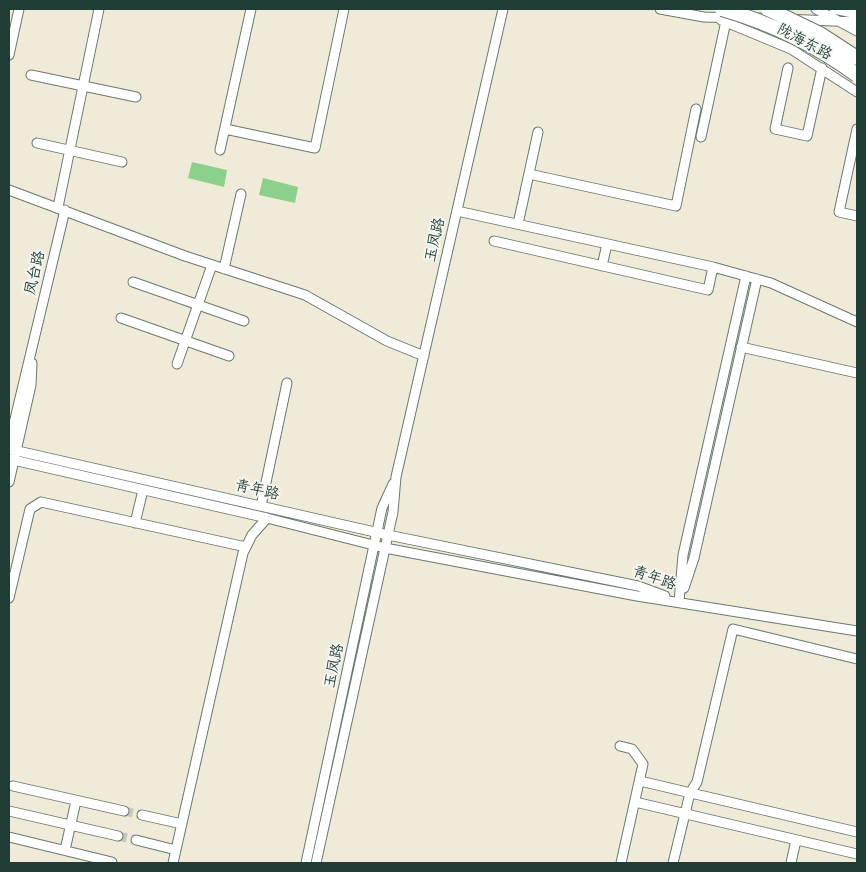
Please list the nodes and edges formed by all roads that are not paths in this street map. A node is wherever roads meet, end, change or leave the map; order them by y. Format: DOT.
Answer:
graph roads {
  1 [pos="19,9"];
  2 [pos="99,9"];
  3 [pos="251,9"];
  4 [pos="344,9"];
  5 [pos="504,9"];
  6 [pos="660,9"];
  7 [pos="768,9"];
  8 [pos="816,9"];
  9 [pos="834,9"];
  10 [pos="857,14"];
  11 [pos="724,15"];
  12 [pos="704,17"];
  13 [pos="838,20"];
  14 [pos="857,22"];
  15 [pos="857,31"];
  16 [pos="9,55"];
  17 [pos="857,58"];
  18 [pos="788,68"];
  19 [pos="822,68"];
  20 [pos="31,74"];
  21 [pos="857,75"];
  22 [pos="83,86"];
  23 [pos="857,92"];
  24 [pos="136,97"];
  25 [pos="696,109"];
  26 [pos="225,129"];
  27 [pos="857,129"];
  28 [pos="538,132"];
  29 [pos="701,137"];
  30 [pos="37,143"];
  31 [pos="69,150"];
  32 [pos="220,150"];
  33 [pos="122,162"];
  34 [pos="529,174"];
  35 [pos="9,190"];
  36 [pos="241,194"];
  37 [pos="61,208"];
  38 [pos="457,211"];
  39 [pos="857,216"];
  40 [pos="518,224"];
  41 [pos="494,241"];
  42 [pos="607,244"];
  43 [pos="212,265"];
  44 [pos="602,266"];
  45 [pos="713,267"];
  46 [pos="224,269"];
  47 [pos="746,276"];
  48 [pos="757,279"];
  49 [pos="133,282"];
  50 [pos="198,304"];
  51 [pos="121,318"];
  52 [pos="244,321"];
  53 [pos="857,322"];
  54 [pos="185,340"];
  55 [pos="742,347"];
  56 [pos="229,356"];
  57 [pos="424,356"];
  58 [pos="177,364"];
  59 [pos="857,373"];
  60 [pos="288,383"];
  61 [pos="11,448"];
  62 [pos="11,460"];
  63 [pos="396,477"];
  64 [pos="9,482"];
  65 [pos="143,490"];
  66 [pos="260,506"];
  67 [pos="267,518"];
  68 [pos="135,522"];
  69 [pos="377,533"];
  70 [pos="388,535"];
  71 [pos="375,544"];
  72 [pos="246,547"];
  73 [pos="385,548"];
  74 [pos="9,598"];
  75 [pos="679,602"];
  76 [pos="857,631"];
  77 [pos="857,659"];
  78 [pos="620,746"];
  79 [pos="640,781"];
  80 [pos="13,786"];
  81 [pos="690,793"];
  82 [pos="76,801"];
  83 [pos="635,802"];
  84 [pos="9,811"];
  85 [pos="124,811"];
  86 [pos="685,814"];
  87 [pos="142,815"];
  88 [pos="182,824"];
  89 [pos="71,825"];
  90 [pos="857,832"];
  91 [pos="118,836"];
  92 [pos="9,837"];
  93 [pos="136,840"];
  94 [pos="796,840"];
  95 [pos="65,850"];
  96 [pos="176,850"];
  97 [pos="857,854"];
  98 [pos="112,862"];
  99 [pos="173,863"];
  100 [pos="306,863"];
  101 [pos="316,863"];
  102 [pos="620,863"];
  103 [pos="673,863"];
  104 [pos="790,863"];
  1 -- 16 [label="street"];
  2 -- 22 [label="street, 凤台路"];
  3 -- 26 [label="street"];
  4 -- 26 [label="street"];
  5 -- 38 [label="street, 玉凤路"];
  6 -- 12 [label="street"];
  7 -- 17 [label="highway, bridge"];
  8 -- 13 [label="street"];
  9 -- 10 [label="street"];
  11 -- 12 [label="street, 陇海东路"];
  11 -- 19 [label="street, 陇海东路"];
  11 -- 21 [label="highway, bridge"];
  11 -- 29 [label="street"];
  12 -- 13 [label="street"];
  13 -- 14 [label="street"];
  13 -- 15 [label="street"];
  18 -- 19 [label="street"];
  19 -- 23 [label="street, 陇海东路"];
  20 -- 22 [label="street"];
  22 -- 24 [label="street"];
  22 -- 31 [label="street, 凤台路"];
  25 -- 34 [label="street"];
  26 -- 32 [label="street"];
  27 -- 39 [label="street"];
  28 -- 34 [label="street"];
  30 -- 31 [label="street"];
  31 -- 33 [label="street"];
  31 -- 37 [label="street, 凤台路"];
  34 -- 40 [label="street"];
  35 -- 37 [label="street"];
  36 -- 46 [label="street"];
  37 -- 43 [label="street"];
  37 -- 61 [label="street, 凤台路"];
  38 -- 40 [label="street"];
  38 -- 57 [label="street, 玉凤路"];
  40 -- 42 [label="street"];
  41 -- 44 [label="street"];
  42 -- 44 [label="street"];
  42 -- 45 [label="street"];
  43 -- 46 [label="street"];
  43 -- 50 [label="street"];
  44 -- 45 [label="street"];
  45 -- 47 [label="street"];
  46 -- 57 [label="street"];
  47 -- 48 [label="street"];
  47 -- 75 [label="street"];
  48 -- 53 [label="street"];
  48 -- 55 [label="street"];
  49 -- 50 [label="street"];
  50 -- 52 [label="street"];
  50 -- 54 [label="street"];
  51 -- 54 [label="street"];
  54 -- 56 [label="street"];
  54 -- 58 [label="street"];
  55 -- 59 [label="street"];
  55 -- 75 [label="street"];
  57 -- 63 [label="street, 玉凤路"];
  60 -- 66 [label="street"];
  61 -- 62 [label="street, 凤台路"];
  61 -- 66 [label="street, 青年路"];
  62 -- 64 [label="street, 凤台路"];
  62 -- 65 [label="street, 青年路"];
  63 -- 69 [label="street, 玉凤路"];
  63 -- 70 [label="street, 玉凤路"];
  65 -- 67 [label="street, 青年路"];
  65 -- 68 [label="street"];
  66 -- 69 [label="street, 青年路"];
  67 -- 71 [label="street, 青年路"];
  67 -- 72 [label="street"];
  68 -- 72 [label="street"];
  68 -- 74 [label="street"];
  69 -- 70 [label="street, 青年路"];
  69 -- 71 [label="street, 玉凤路"];
  70 -- 73 [label="street, 玉凤路"];
  70 -- 75 [label="street, 青年路"];
  71 -- 73 [label="street, 青年路"];
  71 -- 100 [label="street, 玉凤路"];
  72 -- 88 [label="street"];
  73 -- 75 [label="street, 青年路"];
  73 -- 101 [label="street, 玉凤路"];
  75 -- 76 [label="street"];
  77 -- 81 [label="street"];
  78 -- 79 [label="street"];
  79 -- 81 [label="street"];
  79 -- 83 [label="street"];
  80 -- 82 [label="street"];
  81 -- 86 [label="street"];
  81 -- 90 [label="street"];
  82 -- 85 [label="street"];
  82 -- 89 [label="street"];
  83 -- 86 [label="street"];
  83 -- 102 [label="street"];
  84 -- 89 [label="street"];
  86 -- 94 [label="street"];
  86 -- 103 [label="street"];
  87 -- 88 [label="street"];
  88 -- 96 [label="street"];
  89 -- 91 [label="street"];
  89 -- 95 [label="street"];
  92 -- 95 [label="street"];
  93 -- 96 [label="street"];
  94 -- 97 [label="street"];
  94 -- 104 [label="street"];
  95 -- 98 [label="street"];
  96 -- 99 [label="street"];
}
